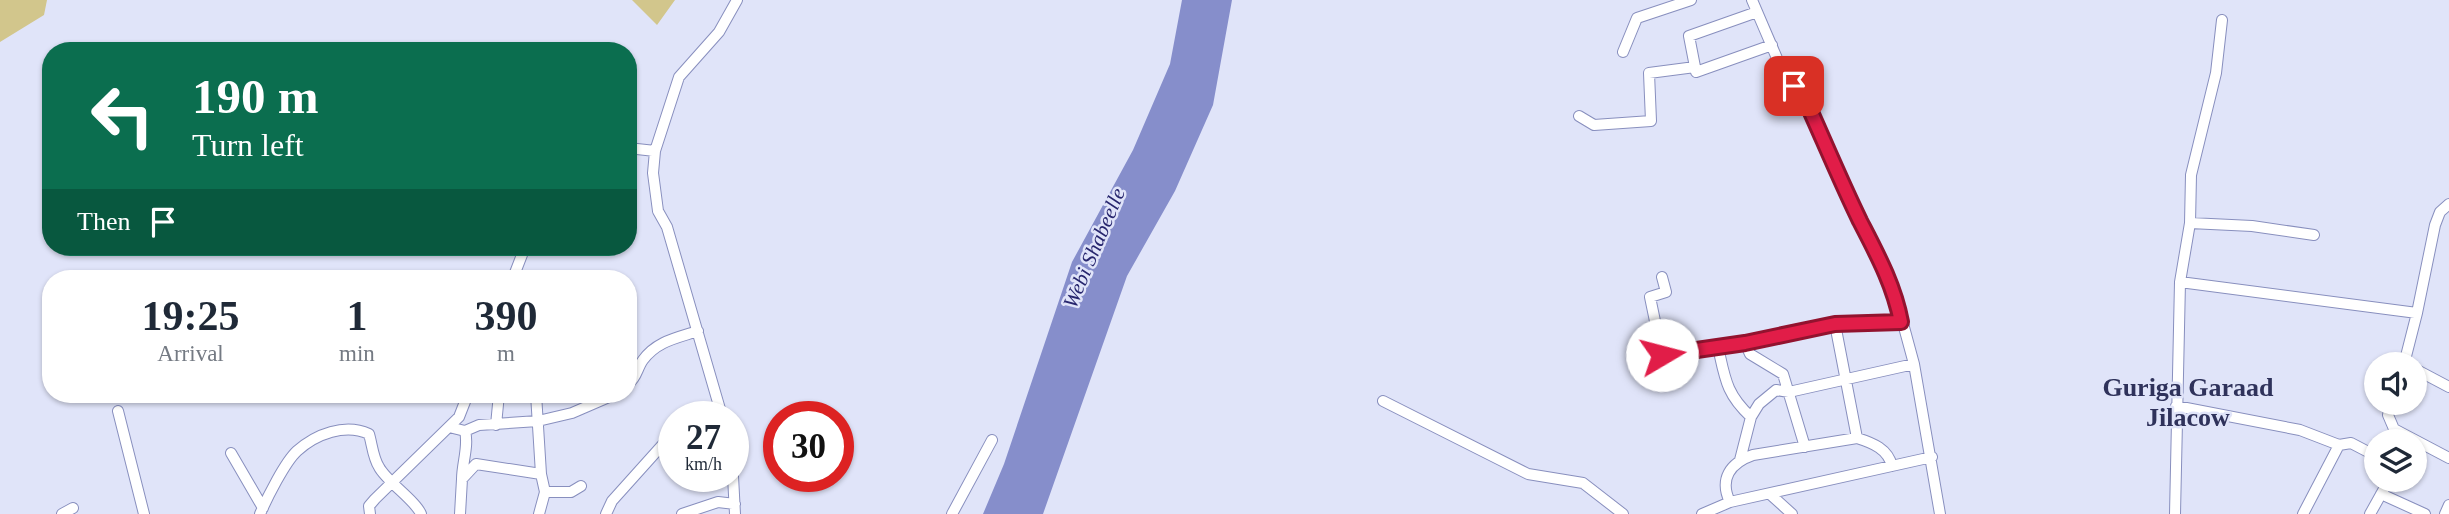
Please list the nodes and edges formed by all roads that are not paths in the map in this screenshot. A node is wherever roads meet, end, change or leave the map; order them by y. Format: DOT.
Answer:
graph roads {
  1 [pos="737,0"];
  2 [pos="1691,0"];
  3 [pos="1752,0"];
  4 [pos="1757,12"];
  5 [pos="2222,20"];
  6 [pos="1772,45"];
  7 [pos="1622,52"];
  8 [pos="1695,66"];
  9 [pos="1580,117"];
  10 [pos="637,149"];
  11 [pos="655,151"];
  12 [pos="2449,204"];
  13 [pos="2190,223"];
  14 [pos="2314,235"];
  15 [pos="1662,277"];
  16 [pos="2180,282"];
  17 [pos="2417,313"];
  18 [pos="1901,322"];
  19 [pos="1835,324"];
  20 [pos="698,331"];
  21 [pos="1745,343"];
  22 [pos="1718,347"];
  23 [pos="2407,352"];
  24 [pos="1914,364"];
  25 [pos="637,372"];
  26 [pos="2427,375"];
  27 [pos="1846,380"];
  28 [pos="2449,387"];
  29 [pos="1789,392"];
  30 [pos="718,401"];
  31 [pos="1384,401"];
  32 [pos="465,403"];
  33 [pos="498,403"];
  34 [pos="537,403"];
  35 [pos="595,403"];
  36 [pos="2176,405"];
  37 [pos="118,411"];
  38 [pos="2390,415"];
  39 [pos="1751,417"];
  40 [pos="538,421"];
  41 [pos="496,425"];
  42 [pos="449,427"];
  43 [pos="2398,429"];
  44 [pos="465,431"];
  45 [pos="1857,438"];
  46 [pos="992,440"];
  47 [pos="2339,445"];
  48 [pos="1805,447"];
  49 [pos="2427,447"];
  50 [pos="658,450"];
  51 [pos="2364,450"];
  52 [pos="231,453"];
  53 [pos="1932,457"];
  54 [pos="2449,458"];
  55 [pos="1740,460"];
  56 [pos="1892,466"];
  57 [pos="541,474"];
  58 [pos="462,479"];
  59 [pos="394,482"];
  60 [pos="581,486"];
  61 [pos="545,492"];
  62 [pos="1770,494"];
  63 [pos="2381,494"];
  64 [pos="1730,502"];
  65 [pos="2449,506"];
  66 [pos="74,508"];
  67 [pos="735,509"];
  68 [pos="262,511"];
  69 [pos="62,514"];
  70 [pos="144,514"];
  71 [pos="370,514"];
  72 [pos="421,514"];
  73 [pos="460,514"];
  74 [pos="539,514"];
  75 [pos="606,514"];
  76 [pos="682,514"];
  77 [pos="952,514"];
  78 [pos="1623,514"];
  79 [pos="1703,514"];
  80 [pos="1792,514"];
  81 [pos="1940,514"];
  82 [pos="2175,514"];
  83 [pos="2303,514"];
  84 [pos="2370,514"];
  85 [pos="2425,514"];
  86 [pos="2445,514"];
  1 -- 11 [label="street"];
  2 -- 7 [label="street"];
  3 -- 4 [label="street"];
  4 -- 6 [label="street"];
  4 -- 8 [label="street"];
  5 -- 13 [label="street"];
  6 -- 8 [label="street"];
  6 -- 18 [label="street"];
  8 -- 9 [label="street"];
  10 -- 11 [label="street"];
  11 -- 20 [label="street"];
  12 -- 17 [label="street"];
  13 -- 14 [label="street"];
  13 -- 16 [label="street"];
  15 -- 22 [label="street"];
  16 -- 17 [label="street"];
  16 -- 36 [label="street"];
  17 -- 23 [label="street"];
  18 -- 19 [label="street"];
  18 -- 24 [label="street"];
  19 -- 21 [label="street"];
  19 -- 27 [label="street"];
  20 -- 25 [label="street"];
  20 -- 30 [label="street"];
  21 -- 22 [label="street"];
  21 -- 29 [label="street"];
  22 -- 39 [label="street"];
  24 -- 27 [label="street"];
  24 -- 53 [label="street"];
  26 -- 28 [label="street"];
  27 -- 29 [label="street"];
  27 -- 45 [label="street"];
  29 -- 39 [label="street"];
  29 -- 48 [label="street"];
  31 -- 78 [label="street"];
  32 -- 42 [label="street"];
  33 -- 41 [label="street"];
  34 -- 40 [label="street"];
  35 -- 40 [label="street"];
  36 -- 47 [label="street"];
  36 -- 82 [label="street"];
  37 -- 70 [label="street"];
  38 -- 43 [label="street"];
  39 -- 55 [label="street"];
  40 -- 41 [label="street"];
  40 -- 57 [label="street"];
  41 -- 44 [label="street"];
  42 -- 44 [label="street"];
  42 -- 59 [label="street"];
  44 -- 58 [label="street"];
  45 -- 48 [label="street"];
  45 -- 56 [label="street"];
  46 -- 77 [label="street"];
  47 -- 51 [label="street"];
  47 -- 83 [label="street"];
  48 -- 55 [label="street"];
  49 -- 54 [label="street"];
  50 -- 75 [label="street"];
  52 -- 68 [label="street"];
  53 -- 56 [label="street"];
  53 -- 81 [label="street"];
  55 -- 64 [label="street"];
  56 -- 62 [label="street"];
  57 -- 58 [label="street"];
  57 -- 61 [label="street"];
  58 -- 73 [label="street"];
  59 -- 68 [label="street"];
  59 -- 71 [label="street"];
  59 -- 72 [label="street"];
  60 -- 61 [label="street"];
  61 -- 74 [label="street"];
  62 -- 64 [label="street"];
  62 -- 80 [label="street"];
  63 -- 84 [label="street"];
  63 -- 85 [label="street"];
  64 -- 79 [label="street"];
  65 -- 86 [label="street"];
  66 -- 69 [label="street"];
  67 -- 76 [label="street"];
}
